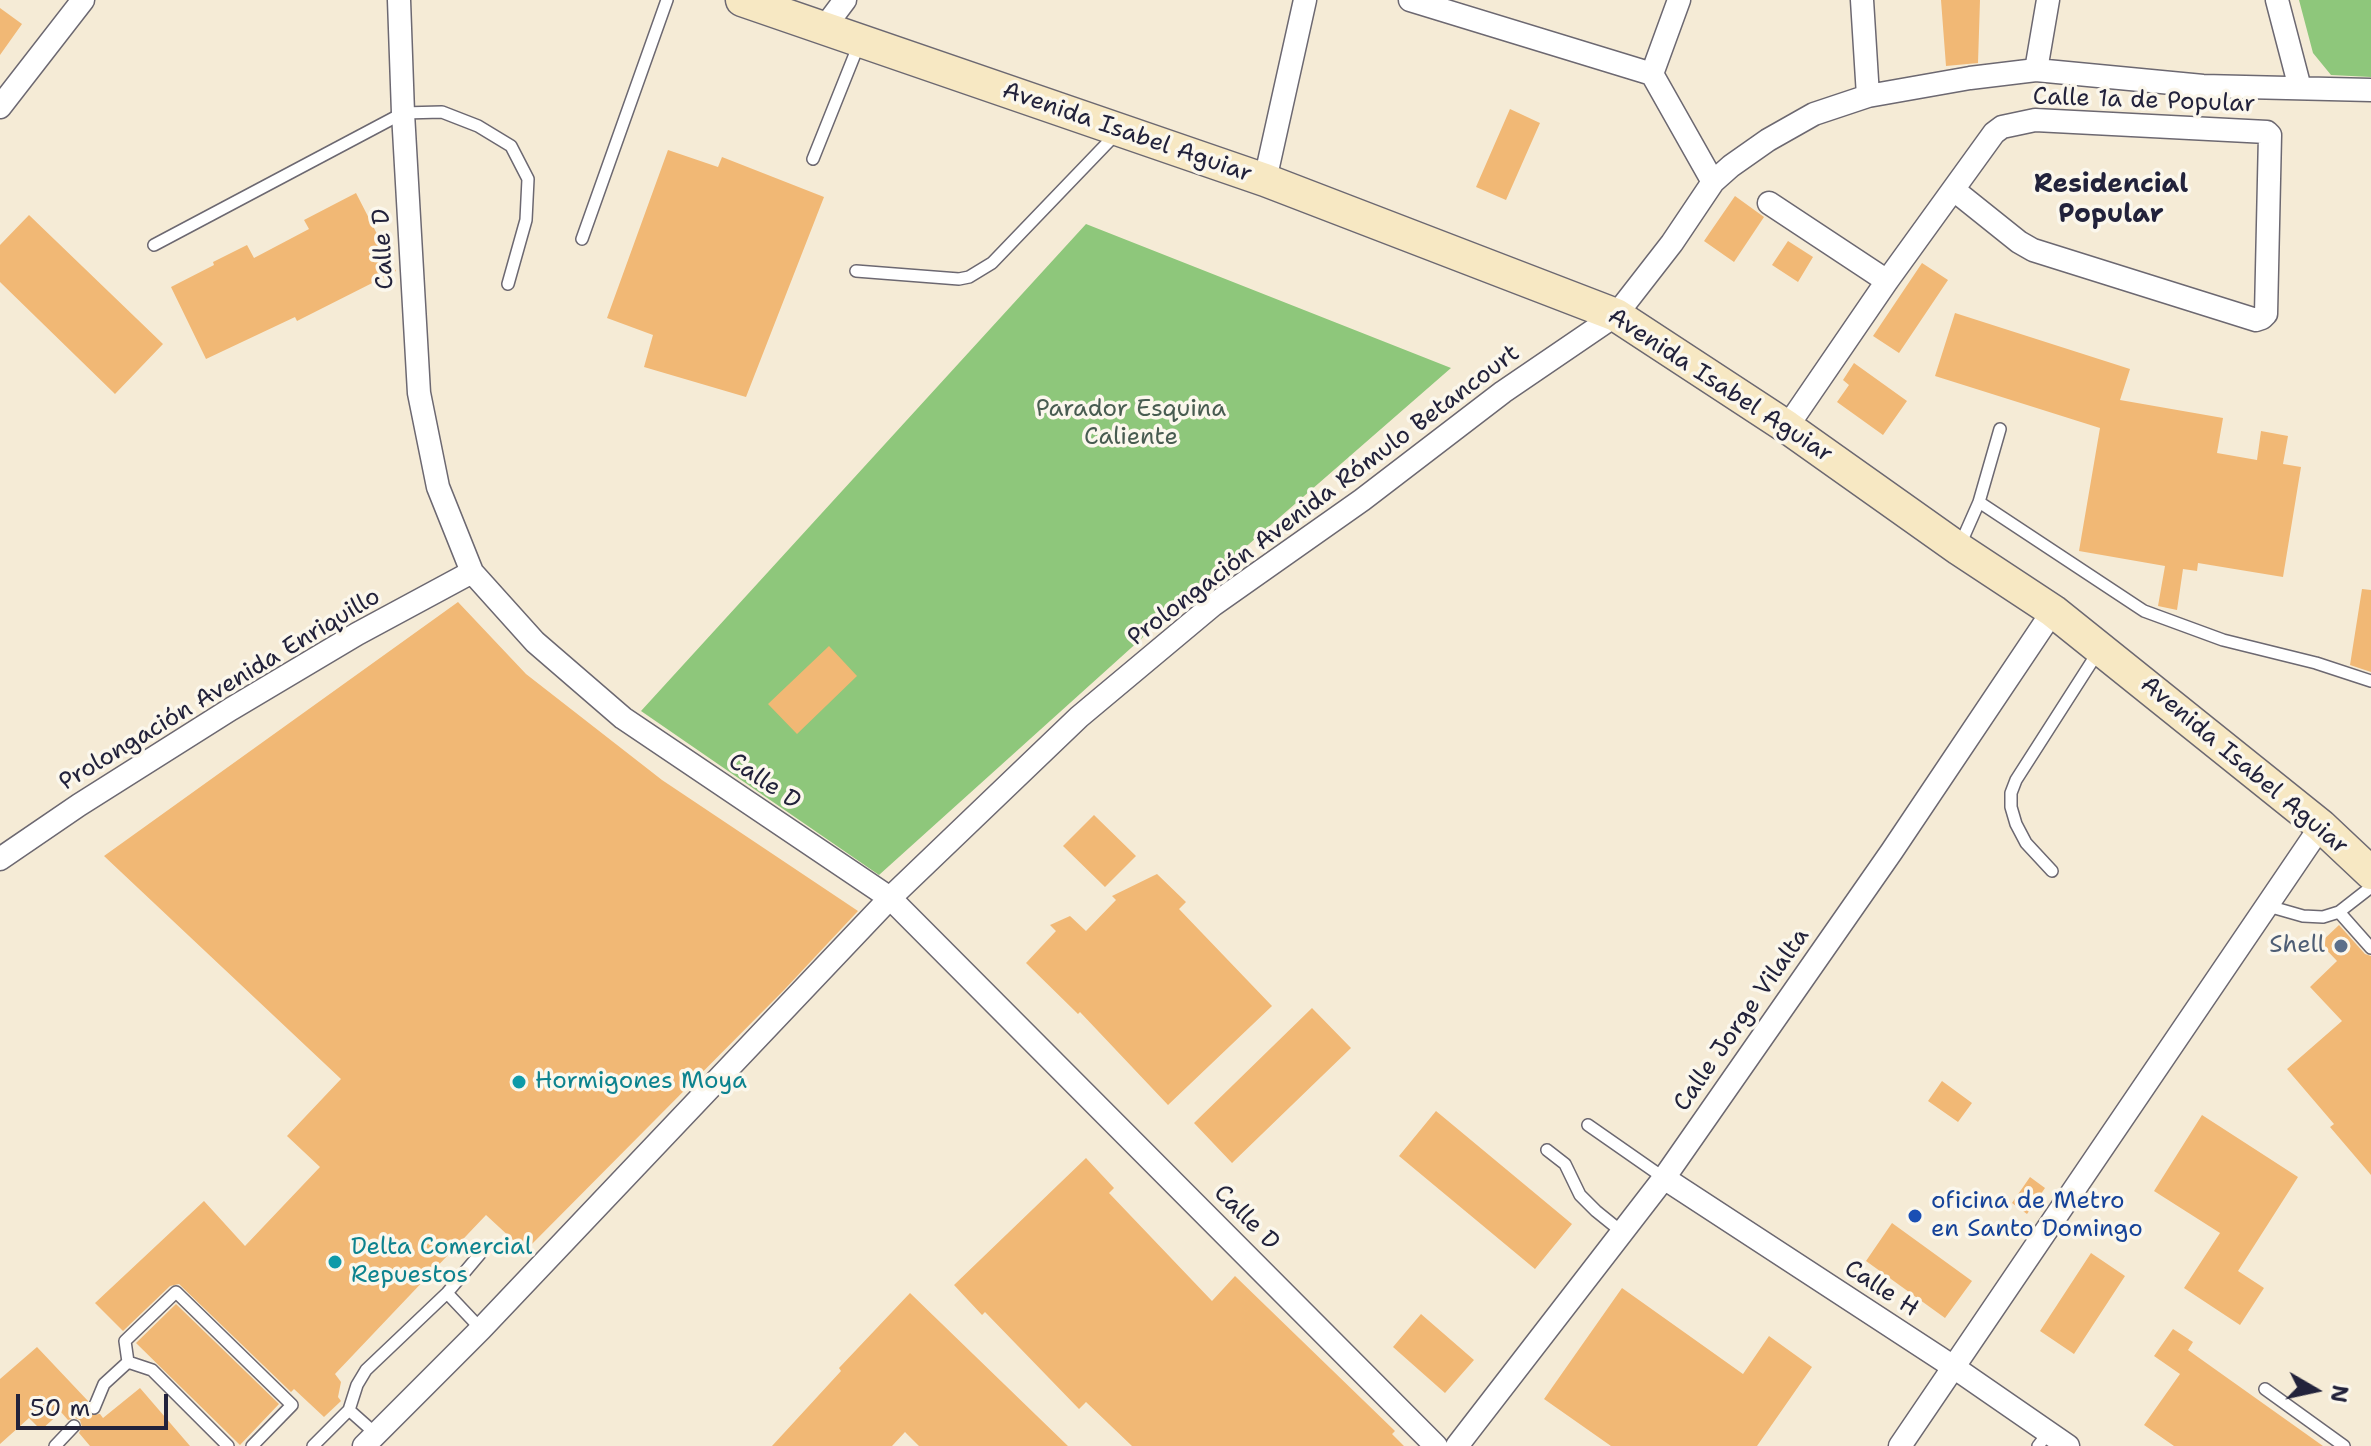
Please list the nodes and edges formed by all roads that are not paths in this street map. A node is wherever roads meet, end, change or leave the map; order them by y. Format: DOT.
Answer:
graph roads {
  1 [pos="83,0"];
  2 [pos="399,0"];
  3 [pos="667,0"];
  4 [pos="742,0"];
  5 [pos="845,0"];
  6 [pos="1305,0"];
  7 [pos="1410,0"];
  8 [pos="1679,0"];
  9 [pos="1862,0"];
  10 [pos="2048,0"];
  11 [pos="2277,0"];
  12 [pos="824,28"];
  13 [pos="860,41"];
  14 [pos="2036,70"];
  15 [pos="1652,74"];
  16 [pos="2300,88"];
  17 [pos="2371,90"];
  18 [pos="1868,96"];
  19 [pos="0,107"];
  20 [pos="403,113"];
  21 [pos="1120,130"];
  22 [pos="813,159"];
  23 [pos="1265,180"];
  24 [pos="1713,182"];
  25 [pos="1954,190"];
  26 [pos="1769,203"];
  27 [pos="582,239"];
  28 [pos="154,245"];
  29 [pos="856,271"];
  30 [pos="1887,281"];
  31 [pos="508,284"];
  32 [pos="1616,315"];
  33 [pos="1787,427"];
  34 [pos="2000,429"];
  35 [pos="1979,502"];
  36 [pos="1959,549"];
  37 [pos="472,572"];
  38 [pos="2053,611"];
  39 [pos="2100,648"];
  40 [pos="2371,681"];
  41 [pos="2321,826"];
  42 [pos="0,859"];
  43 [pos="2052,871"];
  44 [pos="2371,873"];
  45 [pos="2371,887"];
  46 [pos="890,898"];
  47 [pos="2268,906"];
  48 [pos="2339,912"];
  49 [pos="2371,948"];
  50 [pos="1588,1125"];
  51 [pos="1547,1150"];
  52 [pos="1664,1178"];
  53 [pos="1622,1232"];
  54 [pos="485,1248"];
  55 [pos="447,1293"];
  56 [pos="481,1329"];
  57 [pos="128,1362"];
  58 [pos="1955,1368"];
  59 [pos="2265,1389"];
  60 [pos="94,1408"];
  61 [pos="349,1410"];
  62 [pos="74,1426"];
  63 [pos="2044,1439"];
  64 [pos="370,1440"];
  65 [pos="55,1446"];
  66 [pos="228,1446"];
  67 [pos="252,1446"];
  68 [pos="313,1446"];
  69 [pos="1436,1446"];
  70 [pos="1457,1446"];
  71 [pos="1900,1446"];
  72 [pos="2068,1446"];
  73 [pos="2344,1446"];
  1 -- 19 [label="street"];
  2 -- 20 [label="street, Calle D"];
  3 -- 27 [label="lane"];
  4 -- 12 [label="main road, Avenida Isabel Aguiar"];
  5 -- 12 [label="street"];
  6 -- 23 [label="street"];
  7 -- 15 [label="street"];
  8 -- 15 [label="street"];
  9 -- 18 [label="street"];
  10 -- 14 [label="street"];
  11 -- 16 [label="street"];
  12 -- 13 [label="main road, Avenida Isabel Aguiar"];
  13 -- 21 [label="main road, Avenida Isabel Aguiar"];
  13 -- 22 [label="lane"];
  14 -- 16 [label="street, Prolongación Avenida Rómulo Betancourt"];
  14 -- 18 [label="street, Prolongación Avenida Rómulo Betancourt"];
  15 -- 24 [label="street"];
  16 -- 17 [label="street, Prolongación Avenida Rómulo Betancourt"];
  18 -- 24 [label="street, Prolongación Avenida Rómulo Betancourt"];
  20 -- 28 [label="lane"];
  20 -- 31 [label="lane"];
  20 -- 37 [label="street, Calle D"];
  21 -- 23 [label="main road, Avenida Isabel Aguiar"];
  21 -- 29 [label="lane"];
  23 -- 32 [label="main road, Avenida Isabel Aguiar"];
  24 -- 32 [label="street, Prolongación Avenida Rómulo Betancourt"];
  25 -- 25 [label="street, Calle 1a de Popular"];
  25 -- 30 [label="street, Calle 1a de Popular"];
  26 -- 30 [label="street"];
  30 -- 33 [label="street, Calle 1a de Popular"];
  32 -- 33 [label="main road, Avenida Isabel Aguiar"];
  32 -- 46 [label="street, Prolongación Avenida Rómulo Betancourt"];
  33 -- 36 [label="main road, Avenida Isabel Aguiar"];
  34 -- 35 [label="lane"];
  35 -- 36 [label="lane"];
  35 -- 40 [label="lane"];
  36 -- 38 [label="main road, Avenida Isabel Aguiar"];
  37 -- 42 [label="street, Prolongación Avenida Enriquillo"];
  37 -- 46 [label="street, Calle D"];
  38 -- 39 [label="main road, Avenida Isabel Aguiar"];
  38 -- 52 [label="street, Calle Jorge Vilalta"];
  39 -- 41 [label="main road, Avenida Isabel Aguiar"];
  39 -- 43 [label="lane"];
  41 -- 44 [label="main road, Avenida Isabel Aguiar"];
  41 -- 47 [label="street"];
  45 -- 48 [label="lane"];
  46 -- 56 [label="street, Prolongación Avenida Rómulo Betancourt"];
  46 -- 69 [label="street, Calle D"];
  47 -- 48 [label="lane"];
  47 -- 58 [label="street"];
  48 -- 49 [label="lane"];
  50 -- 52 [label="lane"];
  51 -- 53 [label="lane"];
  52 -- 53 [label="street, Calle Jorge Vilalta"];
  52 -- 58 [label="street, Calle H"];
  53 -- 70 [label="street, Calle Jorge Vilalta"];
  54 -- 55 [label="lane"];
  55 -- 56 [label="lane"];
  55 -- 61 [label="lane"];
  56 -- 64 [label="street, Prolongación Avenida Rómulo Betancourt"];
  57 -- 60 [label="lane"];
  57 -- 66 [label="lane"];
  57 -- 67 [label="lane"];
  58 -- 63 [label="street, Calle H"];
  58 -- 71 [label="street"];
  59 -- 73 [label="lane"];
  61 -- 64 [label="lane"];
  61 -- 68 [label="lane"];
  62 -- 65 [label="lane"];
  63 -- 72 [label="street, Calle H"];
}
